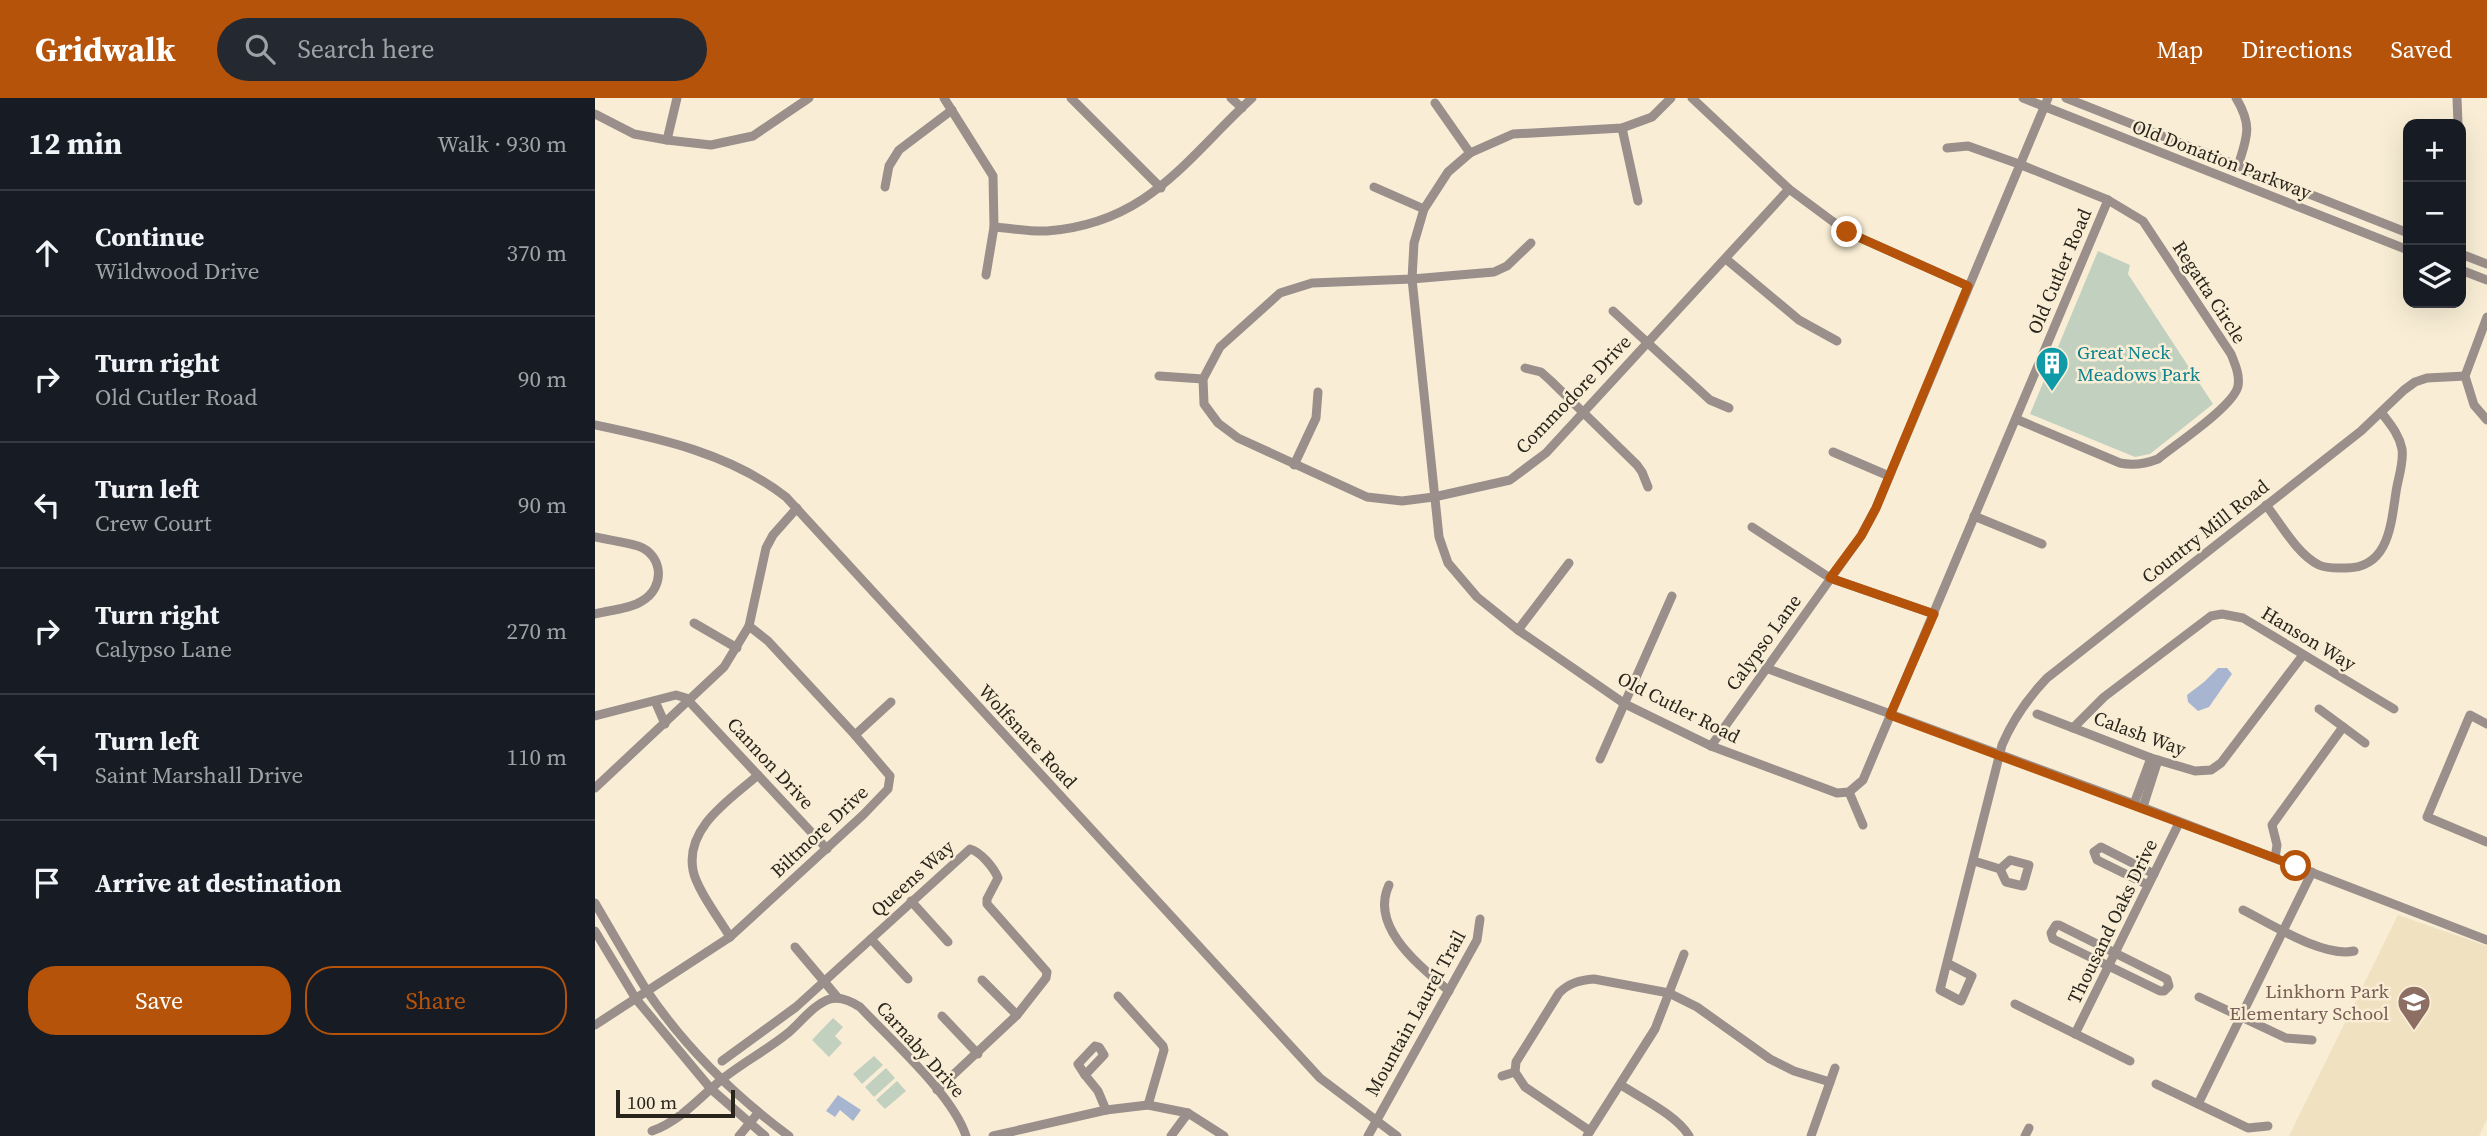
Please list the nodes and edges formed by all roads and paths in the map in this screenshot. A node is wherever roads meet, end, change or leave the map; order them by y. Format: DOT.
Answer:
graph roads {
  1 [pos="677,98"];
  2 [pos="809,98"];
  3 [pos="944,98"];
  4 [pos="1071,98"];
  5 [pos="1231,98"];
  6 [pos="1252,98"];
  7 [pos="1671,98"];
  8 [pos="1692,98"];
  9 [pos="2023,98"];
  10 [pos="2048,98"];
  11 [pos="2066,98"];
  12 [pos="2236,98"];
  13 [pos="2457,98"];
  14 [pos="1435,103"];
  15 [pos="1242,108"];
  16 [pos="2044,108"];
  17 [pos="952,110"];
  18 [pos="597,119"];
  19 [pos="2458,119"];
  20 [pos="1622,128"];
  21 [pos="667,141"];
  22 [pos="1947,148"];
  23 [pos="1470,153"];
  24 [pos="2019,164"];
  25 [pos="2238,166"];
  26 [pos="885,187"];
  27 [pos="1374,187"];
  28 [pos="1161,188"];
  29 [pos="1789,189"];
  30 [pos="1638,201"];
  31 [pos="2108,201"];
  32 [pos="1424,209"];
  33 [pos="994,227"];
  34 [pos="2403,231"];
  35 [pos="1531,243"];
  36 [pos="2403,248"];
  37 [pos="2466,256"];
  38 [pos="1726,259"];
  39 [pos="2487,264"];
  40 [pos="2466,272"];
  41 [pos="986,275"];
  42 [pos="1412,279"];
  43 [pos="2487,280"];
  44 [pos="1968,286"];
  45 [pos="1613,312"];
  46 [pos="2487,317"];
  47 [pos="1837,341"];
  48 [pos="1648,343"];
  49 [pos="1525,368"];
  50 [pos="1159,376"];
  51 [pos="2465,376"];
  52 [pos="1202,379"];
  53 [pos="1318,392"];
  54 [pos="1729,408"];
  55 [pos="1584,412"];
  56 [pos="2381,412"];
  57 [pos="2016,419"];
  58 [pos="2487,420"];
  59 [pos="595,425"];
  60 [pos="1833,452"];
  61 [pos="1294,466"];
  62 [pos="1889,476"];
  63 [pos="1648,487"];
  64 [pos="1434,497"];
  65 [pos="2266,505"];
  66 [pos="797,508"];
  67 [pos="1974,516"];
  68 [pos="1752,527"];
  69 [pos="595,537"];
  70 [pos="2042,544"];
  71 [pos="1569,563"];
  72 [pos="1830,578"];
  73 [pos="1672,596"];
  74 [pos="595,614"];
  75 [pos="1934,614"];
  76 [pos="694,623"];
  77 [pos="748,626"];
  78 [pos="1518,630"];
  79 [pos="737,648"];
  80 [pos="2303,654"];
  81 [pos="1766,668"];
  82 [pos="655,701"];
  83 [pos="690,701"];
  84 [pos="891,702"];
  85 [pos="1626,704"];
  86 [pos="2319,709"];
  87 [pos="2394,709"];
  88 [pos="2037,714"];
  89 [pos="1890,715"];
  90 [pos="595,716"];
  91 [pos="665,724"];
  92 [pos="2487,724"];
  93 [pos="2343,727"];
  94 [pos="2073,728"];
  95 [pos="855,735"];
  96 [pos="2365,743"];
  97 [pos="1711,746"];
  98 [pos="1999,756"];
  99 [pos="1600,759"];
  100 [pos="2154,759"];
  101 [pos="758,775"];
  102 [pos="595,788"];
  103 [pos="1849,792"];
  104 [pos="2138,806"];
  105 [pos="2179,823"];
  106 [pos="1863,825"];
  107 [pos="2487,842"];
  108 [pos="827,849"];
  109 [pos="2275,858"];
  110 [pos="1974,861"];
  111 [pos="2000,869"];
  112 [pos="2312,872"];
  113 [pos="2154,873"];
  114 [pos="1389,884"];
  115 [pos="2148,885"];
  116 [pos="911,901"];
  117 [pos="595,903"];
  118 [pos="2243,910"];
  119 [pos="1480,919"];
  120 [pos="2284,930"];
  121 [pos="595,931"];
  122 [pos="730,937"];
  123 [pos="871,939"];
  124 [pos="2487,940"];
  125 [pos="949,942"];
  126 [pos="795,947"];
  127 [pos="2354,951"];
  128 [pos="2115,953"];
  129 [pos="1684,954"];
  130 [pos="1947,963"];
  131 [pos="2109,966"];
  132 [pos="908,979"];
  133 [pos="982,980"];
  134 [pos="825,981"];
  135 [pos="648,991"];
  136 [pos="1448,991"];
  137 [pos="1669,993"];
  138 [pos="1118,996"];
  139 [pos="2199,997"];
  140 [pos="838,998"];
  141 [pos="636,999"];
  142 [pos="2015,1004"];
  143 [pos="1017,1015"];
  144 [pos="942,1016"];
  145 [pos="2241,1018"];
  146 [pos="776,1024"];
  147 [pos="595,1025"];
  148 [pos="2075,1034"];
  149 [pos="785,1035"];
  150 [pos="2312,1040"];
  151 [pos="978,1054"];
  152 [pos="722,1061"];
  153 [pos="2130,1061"];
  154 [pos="1835,1068"];
  155 [pos="1515,1072"];
  156 [pos="1085,1075"];
  157 [pos="1502,1076"];
  158 [pos="722,1080"];
  159 [pos="1830,1082"];
  160 [pos="2156,1084"];
  161 [pos="1621,1085"];
  162 [pos="711,1090"];
  163 [pos="937,1090"];
  164 [pos="2198,1104"];
  165 [pos="1147,1105"];
  166 [pos="1106,1111"];
  167 [pos="758,1113"];
  168 [pos="1188,1113"];
  169 [pos="1377,1123"];
  170 [pos="749,1124"];
  171 [pos="2268,1126"];
  172 [pos="652,1131"];
  173 [pos="1589,1133"];
  174 [pos="1393,1135"];
  175 [pos="739,1136"];
  176 [pos="765,1136"];
  177 [pos="789,1136"];
  178 [pos="966,1136"];
  179 [pos="993,1136"];
  180 [pos="1171,1136"];
  181 [pos="1224,1136"];
  182 [pos="1368,1136"];
  183 [pos="1689,1136"];
  184 [pos="1811,1136"];
  1 -- 21 [label="street"];
  2 -- 21 [label="street"];
  3 -- 17 [label="street"];
  4 -- 28 [label="street"];
  5 -- 15 [label="street"];
  6 -- 15 [label="street"];
  7 -- 20 [label="street, Old Cutler Road"];
  8 -- 29 [label="street"];
  9 -- 16 [label="street, Old Donation Parkway"];
  10 -- 16 [label="street, Calypso Lane"];
  11 -- 25 [label="street, Old Donation Parkway"];
  12 -- 25 [label="street"];
  13 -- 19 [label="street"];
  14 -- 23 [label="street"];
  15 -- 28 [label="street"];
  16 -- 24 [label="street, Calypso Lane"];
  16 -- 36 [label="street, Old Donation Parkway"];
  17 -- 26 [label="street"];
  17 -- 33 [label="street"];
  18 -- 21 [label="street"];
  20 -- 23 [label="street, Old Cutler Road"];
  20 -- 30 [label="street"];
  22 -- 24 [label="street, Regatta Circle"];
  23 -- 32 [label="street, Old Cutler Road"];
  24 -- 31 [label="street, Regatta Circle"];
  24 -- 44 [label="street, Calypso Lane"];
  25 -- 34 [label="street, Old Donation Parkway"];
  27 -- 32 [label="street"];
  28 -- 33 [label="street"];
  29 -- 38 [label="street, Commodore Drive"];
  29 -- 44 [label="street"];
  31 -- 57 [label="street, Old Cutler Road"];
  31 -- 57 [label="street, Regatta Circle"];
  32 -- 42 [label="street, Old Cutler Road"];
  33 -- 41 [label="street"];
  35 -- 42 [label="street"];
  37 -- 39 [label="street"];
  38 -- 47 [label="street"];
  38 -- 48 [label="street, Commodore Drive"];
  40 -- 43 [label="street"];
  42 -- 52 [label="street"];
  42 -- 64 [label="street, Old Cutler Road"];
  44 -- 62 [label="street, Calypso Lane"];
  45 -- 48 [label="street"];
  46 -- 51 [label="street"];
  48 -- 54 [label="street"];
  48 -- 55 [label="street, Commodore Drive"];
  49 -- 55 [label="street"];
  50 -- 52 [label="street"];
  51 -- 56 [label="street, Country Mill Road"];
  51 -- 58 [label="street"];
  52 -- 61 [label="street, Commodore Drive"];
  53 -- 61 [label="street"];
  55 -- 63 [label="street"];
  55 -- 64 [label="street, Commodore Drive"];
  56 -- 65 [label="street, Country Mill Road"];
  56 -- 65 [label="street"];
  57 -- 67 [label="street, Old Cutler Road"];
  59 -- 66 [label="street, Wolfsnare Road"];
  60 -- 62 [label="street"];
  61 -- 64 [label="street, Commodore Drive"];
  62 -- 72 [label="street, Calypso Lane"];
  64 -- 78 [label="street, Old Cutler Road"];
  65 -- 98 [label="street, Country Mill Road"];
  66 -- 77 [label="street"];
  66 -- 169 [label="street, Wolfsnare Road"];
  67 -- 70 [label="street"];
  67 -- 75 [label="street, Old Cutler Road"];
  68 -- 72 [label="street"];
  69 -- 74 [label="street"];
  71 -- 78 [label="street"];
  72 -- 75 [label="street"];
  72 -- 81 [label="street, Calypso Lane"];
  73 -- 85 [label="street"];
  75 -- 89 [label="street, Old Cutler Road"];
  76 -- 79 [label="street"];
  77 -- 79 [label="street"];
  77 -- 95 [label="street, Biltmore Drive"];
  78 -- 85 [label="street, Old Cutler Road"];
  79 -- 83 [label="street"];
  80 -- 87 [label="street, Hanson Way"];
  80 -- 94 [label="street, Hanson Way"];
  80 -- 100 [label="street, Calash Way"];
  81 -- 89 [label="street"];
  81 -- 97 [label="street, Calypso Lane"];
  82 -- 83 [label="street"];
  82 -- 90 [label="street"];
  82 -- 91 [label="street"];
  83 -- 91 [label="street"];
  83 -- 101 [label="street, Cannon Drive"];
  84 -- 95 [label="street"];
  85 -- 97 [label="street, Old Cutler Road"];
  85 -- 99 [label="street"];
  86 -- 93 [label="street"];
  88 -- 94 [label="street, Calash Way"];
  89 -- 98 [label="street"];
  89 -- 103 [label="street, Old Cutler Road"];
  91 -- 102 [label="street"];
  92 -- 107 [label="street"];
  93 -- 96 [label="street"];
  93 -- 109 [label="street"];
  94 -- 100 [label="street, Calash Way"];
  95 -- 108 [label="street, Biltmore Drive"];
  97 -- 103 [label="street, Old Cutler Road"];
  98 -- 104 [label="street"];
  98 -- 110 [label="street, Country Mill Road"];
  100 -- 104 [label="street"];
  101 -- 108 [label="street, Cannon Drive"];
  101 -- 122 [label="street"];
  103 -- 106 [label="street"];
  104 -- 105 [label="street"];
  105 -- 109 [label="street"];
  105 -- 113 [label="street, Thousand Oaks Drive"];
  108 -- 122 [label="street, Biltmore Drive"];
  109 -- 112 [label="street"];
  110 -- 111 [label="street"];
  110 -- 130 [label="street, Country Mill Road"];
  112 -- 120 [label="street"];
  112 -- 124 [label="street"];
  113 -- 115 [label="street, Thousand Oaks Drive"];
  113 -- 115 [label="street"];
  114 -- 136 [label="street"];
  115 -- 128 [label="street, Thousand Oaks Drive"];
  116 -- 123 [label="street, Queens Way"];
  116 -- 125 [label="street"];
  116 -- 143 [label="street, Queens Way"];
  117 -- 135 [label="street"];
  118 -- 120 [label="street"];
  119 -- 136 [label="street, Mountain Laurel Trail"];
  120 -- 127 [label="street"];
  120 -- 145 [label="street"];
  121 -- 141 [label="street"];
  122 -- 135 [label="street, Biltmore Drive"];
  123 -- 132 [label="street"];
  123 -- 134 [label="street, Queens Way"];
  126 -- 134 [label="street, Carnaby Drive"];
  128 -- 131 [label="street, Thousand Oaks Drive"];
  128 -- 131 [label="street"];
  128 -- 131 [label="street"];
  129 -- 137 [label="street"];
  131 -- 148 [label="street, Thousand Oaks Drive"];
  133 -- 143 [label="street"];
  134 -- 140 [label="street, Carnaby Drive"];
  134 -- 146 [label="street, Queens Way"];
  135 -- 141 [label="street, Biltmore Drive"];
  135 -- 158 [label="street"];
  136 -- 169 [label="street, Mountain Laurel Trail"];
  137 -- 155 [label="street"];
  137 -- 159 [label="street"];
  137 -- 161 [label="street"];
  138 -- 165 [label="street"];
  139 -- 145 [label="street"];
  140 -- 149 [label="street"];
  140 -- 163 [label="street, Carnaby Drive"];
  141 -- 147 [label="street, Biltmore Drive"];
  141 -- 162 [label="street"];
  142 -- 148 [label="street"];
  143 -- 151 [label="street, Queens Way"];
  144 -- 151 [label="street"];
  145 -- 150 [label="street"];
  145 -- 164 [label="street"];
  146 -- 149 [label="street"];
  146 -- 152 [label="street, Queens Way"];
  148 -- 153 [label="street"];
  149 -- 158 [label="street"];
  151 -- 163 [label="street, Queens Way"];
  154 -- 159 [label="street"];
  155 -- 157 [label="street"];
  155 -- 173 [label="street"];
  156 -- 166 [label="street"];
  158 -- 162 [label="street"];
  158 -- 167 [label="street"];
  159 -- 184 [label="street"];
  160 -- 164 [label="street"];
  161 -- 173 [label="street"];
  161 -- 183 [label="street"];
  162 -- 170 [label="street"];
  162 -- 172 [label="street"];
  163 -- 178 [label="street, Carnaby Drive"];
  164 -- 171 [label="street"];
  165 -- 166 [label="street"];
  165 -- 168 [label="street"];
  166 -- 179 [label="street"];
  167 -- 170 [label="street"];
  167 -- 177 [label="street"];
  168 -- 180 [label="street"];
  168 -- 181 [label="street"];
  169 -- 174 [label="street, Wolfsnare Road"];
  169 -- 182 [label="street, Mountain Laurel Trail"];
  170 -- 175 [label="street"];
  170 -- 176 [label="street"];
}
